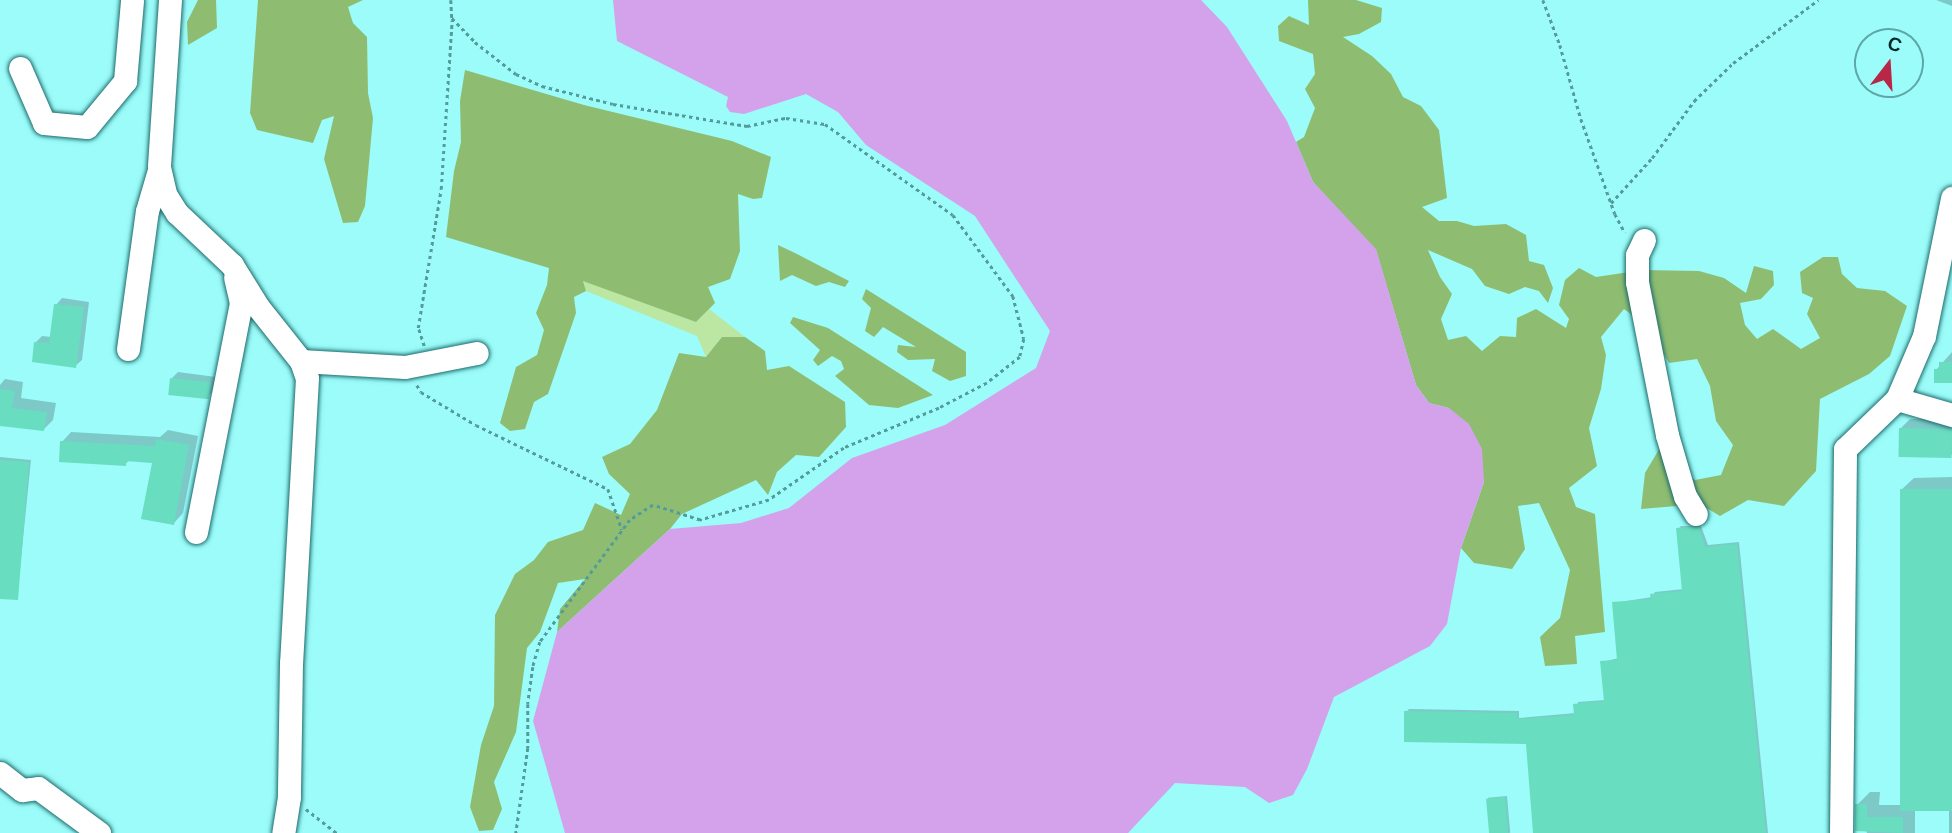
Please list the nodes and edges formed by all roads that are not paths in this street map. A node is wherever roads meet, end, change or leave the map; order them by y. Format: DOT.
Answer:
graph roads {
  1 [pos="128,0"];
  2 [pos="170,0"];
  3 [pos="20,68"];
  4 [pos="159,167"];
  5 [pos="1952,198"];
  6 [pos="1947,243"];
  7 [pos="1641,247"];
  8 [pos="232,265"];
  9 [pos="128,349"];
  10 [pos="477,353"];
  11 [pos="301,361"];
  12 [pos="1897,399"];
  13 [pos="1952,415"];
  14 [pos="1696,514"];
  15 [pos="196,532"];
  16 [pos="0,773"];
  17 [pos="99,833"];
  18 [pos="283,833"];
  19 [pos="1841,833"];
  1 -- 3 [label="street"];
  2 -- 4 [label="street"];
  4 -- 8 [label="street"];
  4 -- 9 [label="street"];
  5 -- 6 [label="street"];
  6 -- 12 [label="street"];
  7 -- 14 [label="street"];
  8 -- 11 [label="street"];
  8 -- 15 [label="street"];
  10 -- 11 [label="street"];
  11 -- 18 [label="street"];
  12 -- 13 [label="street"];
  12 -- 19 [label="street"];
  16 -- 17 [label="street"];
}
